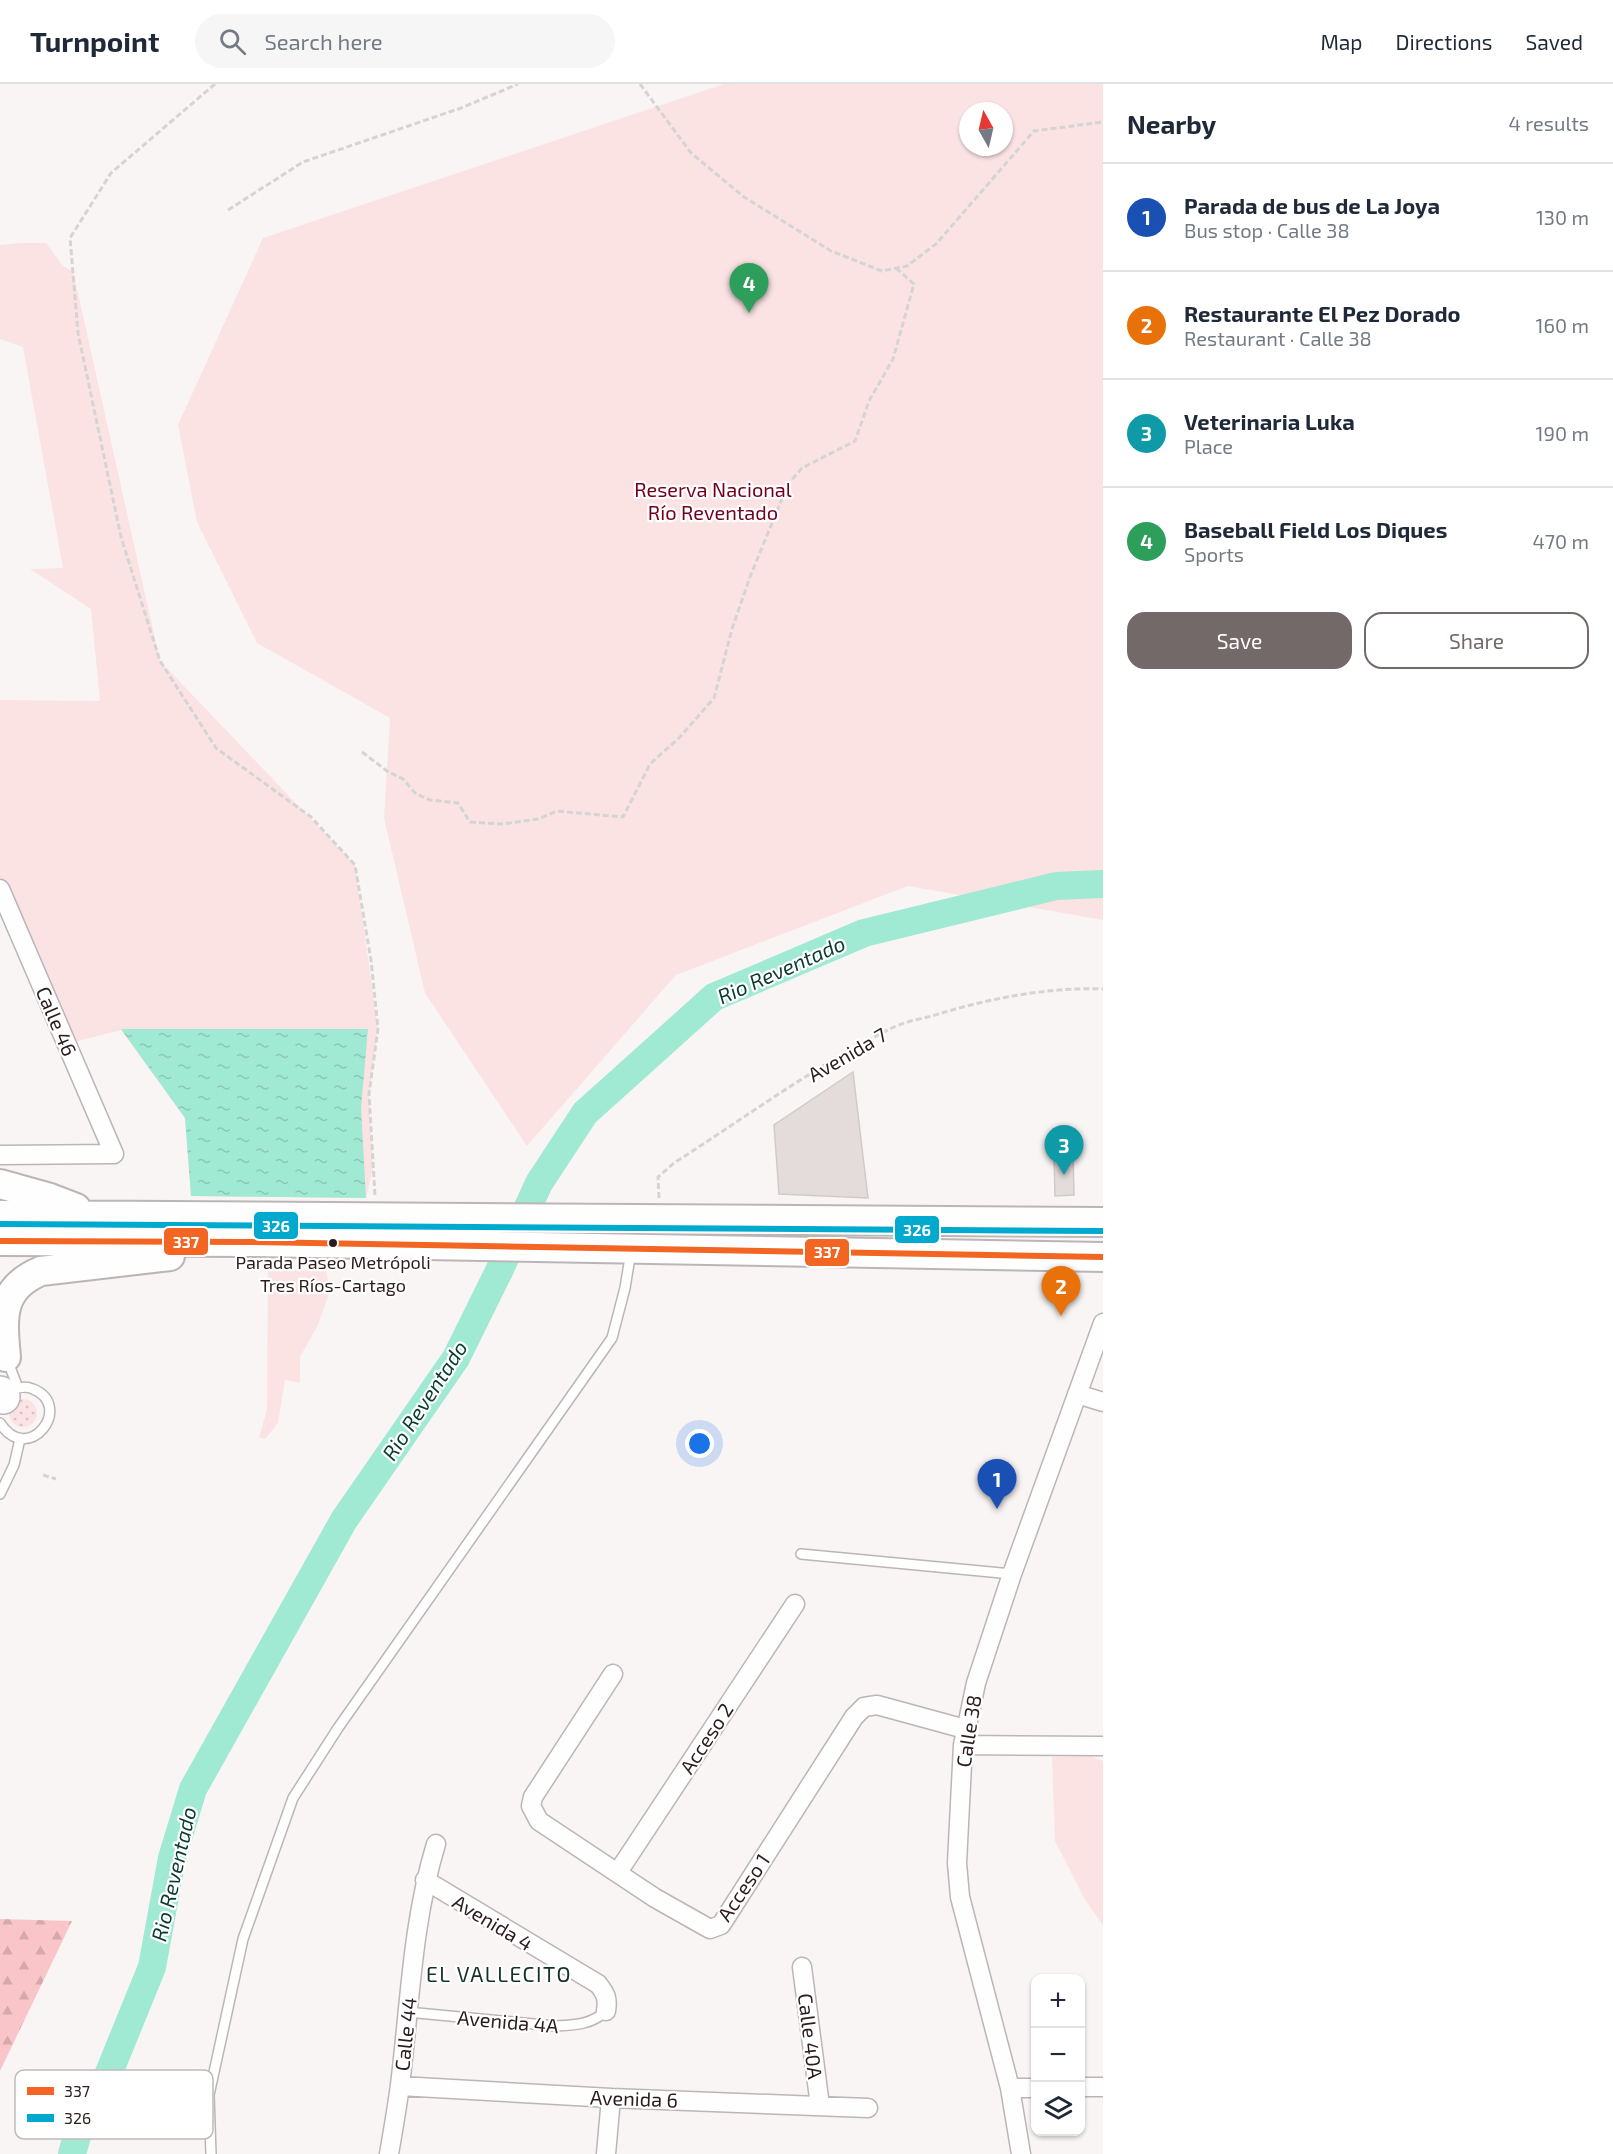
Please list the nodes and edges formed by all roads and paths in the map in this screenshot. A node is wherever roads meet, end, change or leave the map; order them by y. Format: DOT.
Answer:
graph roads {
  1 [pos="215,84"];
  2 [pos="518,84"];
  3 [pos="640,84"];
  4 [pos="1103,122"];
  5 [pos="228,210"];
  6 [pos="896,268"];
  7 [pos="362,752"];
  8 [pos="0,889"];
  9 [pos="1103,989"];
  10 [pos="0,1155"];
  11 [pos="0,1184"];
  12 [pos="0,1215"];
  13 [pos="94,1216"];
  14 [pos="385,1217"];
  15 [pos="659,1219"];
  16 [pos="940,1220"];
  17 [pos="1103,1222"];
  18 [pos="0,1241"];
  19 [pos="249,1242"];
  20 [pos="631,1250"];
  21 [pos="822,1252"];
  22 [pos="1103,1257"];
  23 [pos="152,1259"];
  24 [pos="0,1260"];
  25 [pos="1103,1323"];
  26 [pos="5,1387"];
  27 [pos="1077,1394"];
  28 [pos="1103,1402"];
  29 [pos="20,1438"];
  30 [pos="43,1475"];
  31 [pos="56,1479"];
  32 [pos="0,1494"];
  33 [pos="801,1554"];
  34 [pos="1011,1574"];
  35 [pos="795,1604"];
  36 [pos="613,1674"];
  37 [pos="964,1737"];
  38 [pos="1103,1746"];
  39 [pos="436,1844"];
  40 [pos="618,1872"];
  41 [pos="425,1880"];
  42 [pos="802,1967"];
  43 [pos="606,2011"];
  44 [pos="407,2012"];
  45 [pos="213,2077"];
  46 [pos="400,2086"];
  47 [pos="1085,2087"];
  48 [pos="1103,2087"];
  49 [pos="1010,2088"];
  50 [pos="1031,2088"];
  51 [pos="611,2098"];
  52 [pos="820,2106"];
  53 [pos="868,2108"];
  54 [pos="210,2139"];
  55 [pos="211,2154"];
  56 [pos="389,2154"];
  57 [pos="606,2154"];
  58 [pos="1021,2154"];
  1 -- 14 [label="path"];
  2 -- 5 [label="path"];
  3 -- 6 [label="path"];
  4 -- 6 [label="path"];
  6 -- 7 [label="path"];
  8 -- 10 [label="street, Calle 46"];
  9 -- 15 [label="path, Avenida 7"];
  11 -- 13 [label="main road"];
  12 -- 13 [label="main road"];
  13 -- 14 [label="main road"];
  14 -- 15 [label="main road"];
  15 -- 16 [label="main road"];
  16 -- 17 [label="main road"];
  16 -- 21 [label="main road"];
  18 -- 19 [label="main road"];
  19 -- 20 [label="main road"];
  19 -- 23 [label="main road"];
  20 -- 21 [label="main road"];
  20 -- 45 [label="lane"];
  21 -- 22 [label="main road"];
  23 -- 24 [label="main road"];
  23 -- 26 [label="main road"];
  25 -- 27 [label="street, Calle 38"];
  26 -- 29 [label="lane"];
  26 -- 29 [label="lane"];
  27 -- 28 [label="street"];
  27 -- 34 [label="street, Calle 38"];
  29 -- 32 [label="lane"];
  30 -- 31 [label="path"];
  33 -- 34 [label="lane"];
  34 -- 37 [label="street, Calle 38"];
  35 -- 40 [label="street, Acceso 2"];
  36 -- 40 [label="street, Acceso 1"];
  37 -- 38 [label="street"];
  37 -- 40 [label="street, Acceso 1"];
  37 -- 49 [label="street, Calle 38"];
  39 -- 41 [label="street, Calle 44"];
  41 -- 43 [label="street, Avenida 4"];
  41 -- 44 [label="street, Calle 44"];
  42 -- 52 [label="street, Calle 40A"];
  43 -- 44 [label="lane, Avenida 4A"];
  44 -- 46 [label="street, Calle 44"];
  46 -- 51 [label="street, Avenida 6"];
  46 -- 56 [label="street, Calle 44"];
  47 -- 48 [label="street"];
  49 -- 50 [label="street"];
  49 -- 58 [label="street, Calle 38"];
  51 -- 52 [label="street, Avenida 6"];
  51 -- 57 [label="street"];
  52 -- 53 [label="street, Avenida 6"];
  54 -- 55 [label="lane"];
}
